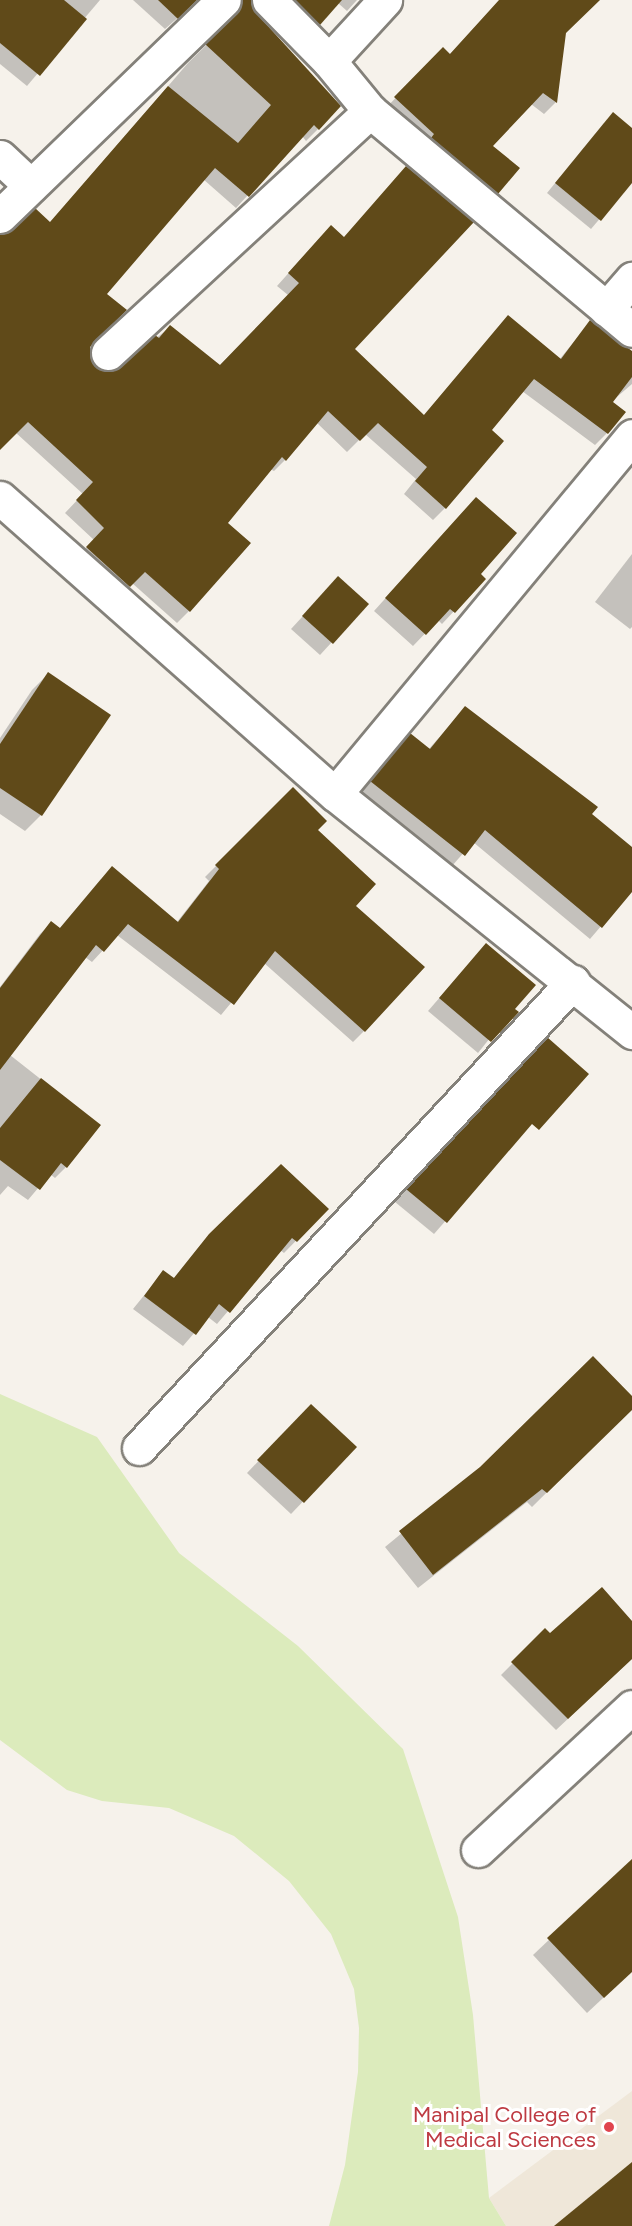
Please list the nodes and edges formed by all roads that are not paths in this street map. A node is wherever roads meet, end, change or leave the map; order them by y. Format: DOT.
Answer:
graph roads {
  1 [pos="224,0"];
  2 [pos="269,0"];
  3 [pos="385,0"];
  4 [pos="329,61"];
  5 [pos="370,111"];
  6 [pos="0,156"];
  7 [pos="31,186"];
  8 [pos="0,216"];
  9 [pos="632,279"];
  10 [pos="606,309"];
  11 [pos="632,330"];
  12 [pos="108,353"];
  13 [pos="632,436"];
  14 [pos="0,498"];
  15 [pos="335,794"];
  16 [pos="573,982"];
  17 [pos="632,1032"];
  18 [pos="139,1448"];
  19 [pos="632,1707"];
  20 [pos="478,1850"];
  1 -- 7 [label="street"];
  2 -- 4 [label="street"];
  3 -- 4 [label="street"];
  4 -- 5 [label="street"];
  5 -- 10 [label="street"];
  5 -- 12 [label="street"];
  6 -- 7 [label="street"];
  7 -- 8 [label="street"];
  9 -- 10 [label="street"];
  10 -- 11 [label="street"];
  13 -- 15 [label="street"];
  14 -- 15 [label="street"];
  15 -- 16 [label="street"];
  16 -- 17 [label="street"];
  16 -- 18 [label="street"];
  19 -- 20 [label="street"];
}
